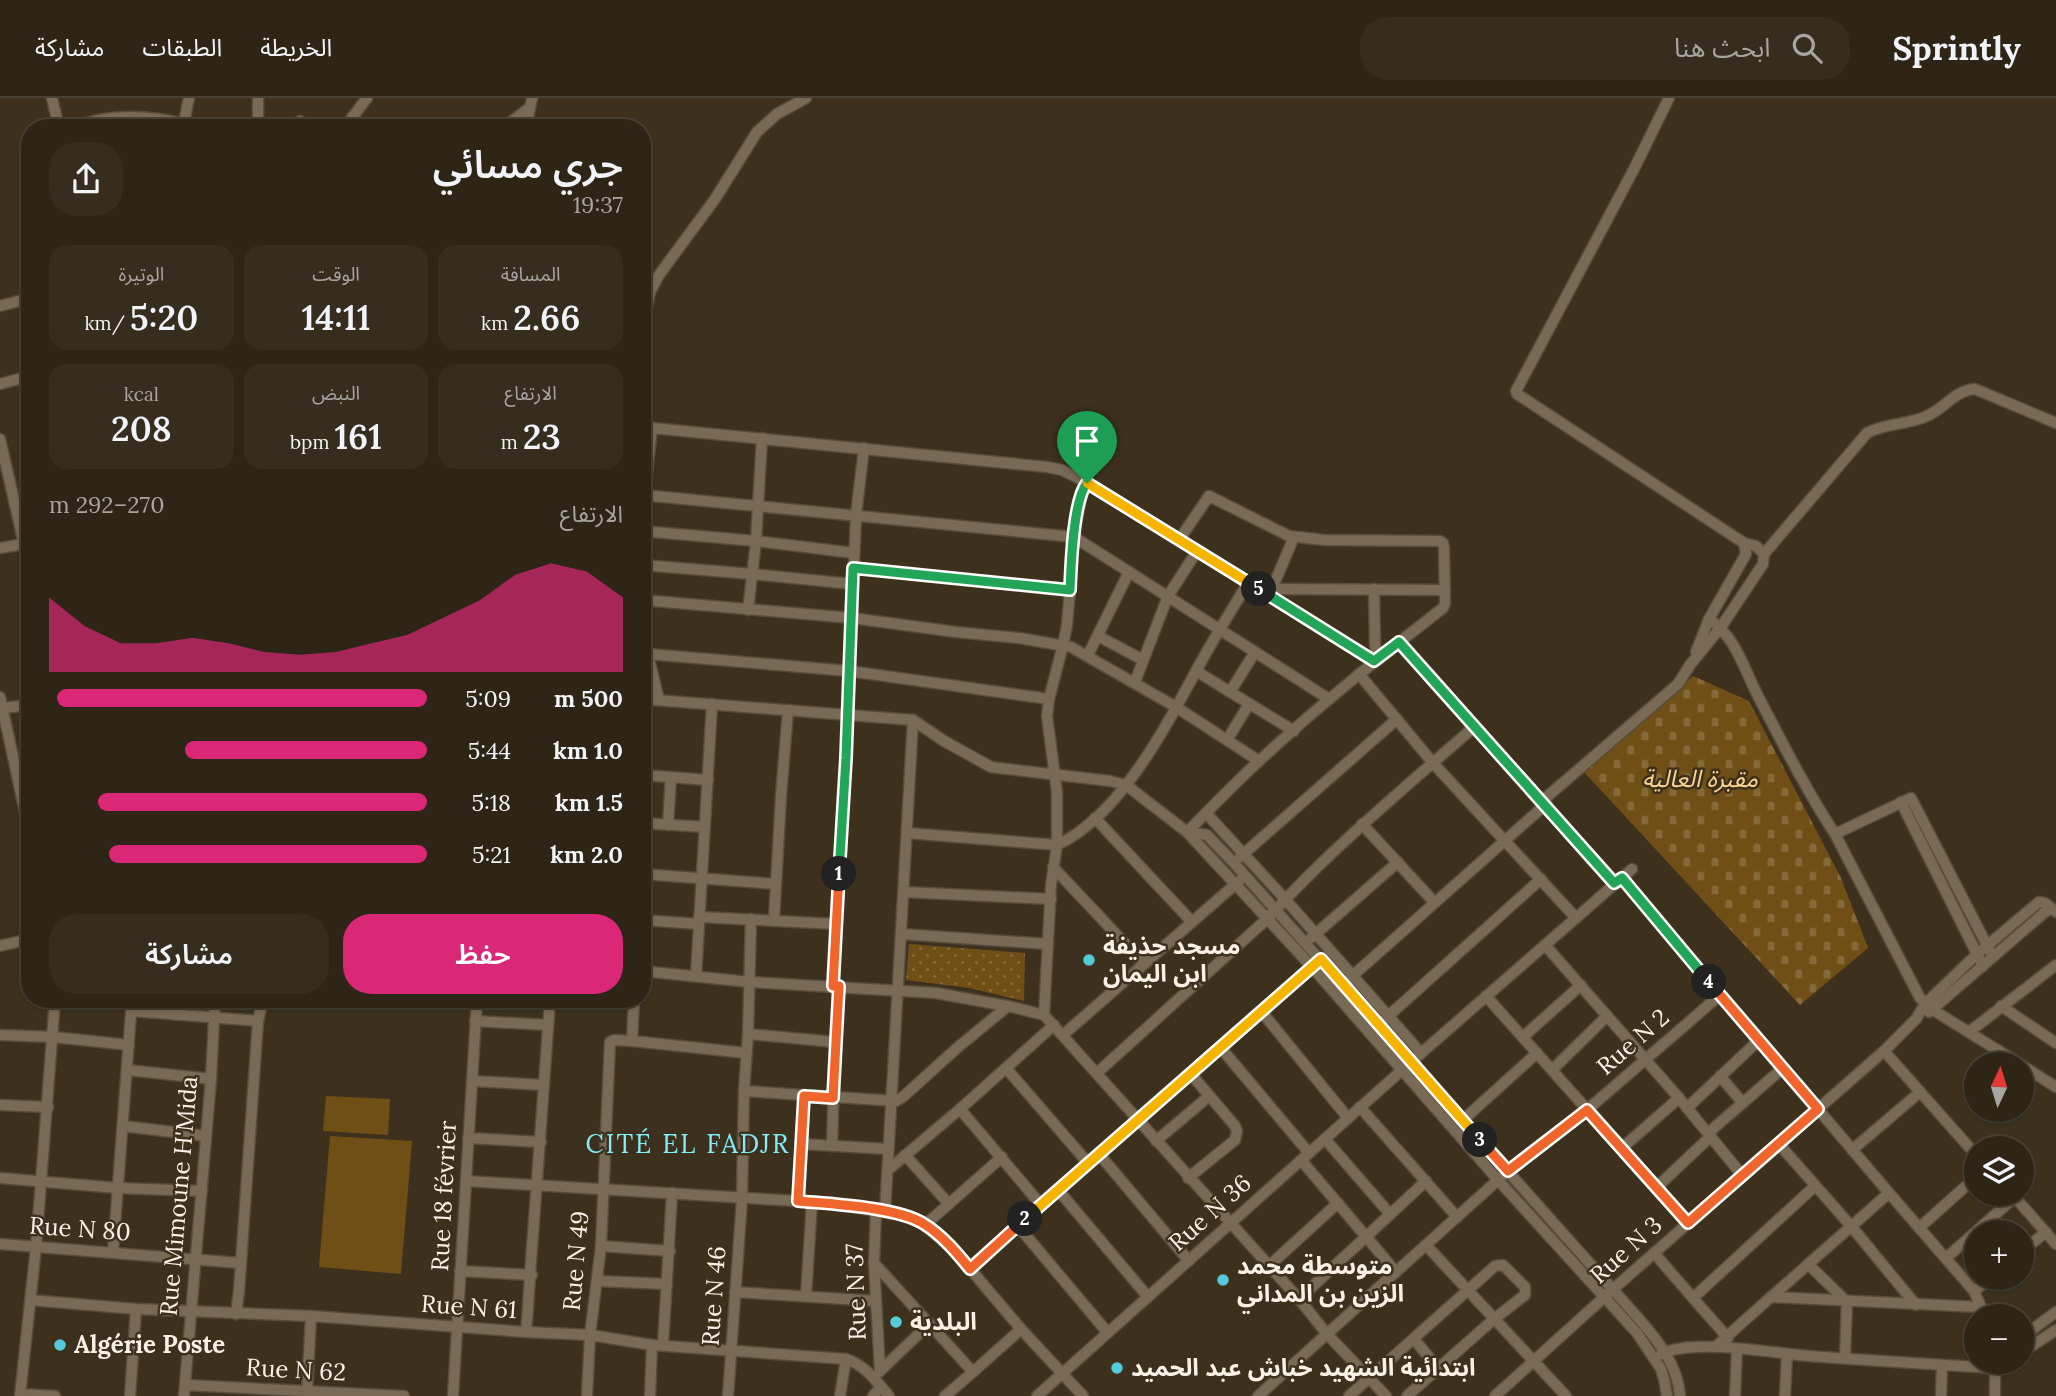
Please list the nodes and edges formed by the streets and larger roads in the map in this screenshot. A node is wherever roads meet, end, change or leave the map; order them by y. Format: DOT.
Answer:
graph roads {
  1 [pos="52,98"];
  2 [pos="189,98"];
  3 [pos="258,98"];
  4 [pos="367,98"];
  5 [pos="532,98"];
  6 [pos="806,98"];
  7 [pos="1669,98"];
  8 [pos="528,109"];
  9 [pos="57,119"];
  10 [pos="185,119"];
  11 [pos="258,119"];
  12 [pos="351,119"];
  13 [pos="520,119"];
  14 [pos="527,119"];
  15 [pos="651,290"];
  16 [pos="21,300"];
  17 [pos="0,306"];
  18 [pos="21,378"];
  19 [pos="0,384"];
  20 [pos="2056,423"];
  21 [pos="652,428"];
  22 [pos="651,435"];
  23 [pos="762,438"];
  24 [pos="0,439"];
  25 [pos="864,448"];
  26 [pos="1087,483"];
  27 [pos="651,496"];
  28 [pos="757,506"];
  29 [pos="856,515"];
  30 [pos="21,518"];
  31 [pos="651,532"];
  32 [pos="1074,537"];
  33 [pos="1294,537"];
  34 [pos="1179,540"];
  35 [pos="756,541"];
  36 [pos="1744,542"];
  37 [pos="21,545"];
  38 [pos="0,548"];
  39 [pos="1197,551"];
  40 [pos="854,553"];
  41 [pos="1764,554"];
  42 [pos="651,566"];
  43 [pos="853,568"];
  44 [pos="1129,572"];
  45 [pos="752,574"];
  46 [pos="1248,583"];
  47 [pos="852,584"];
  48 [pos="1374,589"];
  49 [pos="1070,590"];
  50 [pos="1445,590"];
  51 [pos="1270,592"];
  52 [pos="1168,596"];
  53 [pos="651,601"];
  54 [pos="748,610"];
  55 [pos="852,618"];
  56 [pos="1709,619"];
  57 [pos="1721,627"];
  58 [pos="1220,629"];
  59 [pos="1098,636"];
  60 [pos="1399,642"];
  61 [pos="1063,645"];
  62 [pos="1255,652"];
  63 [pos="651,654"];
  64 [pos="1088,655"];
  65 [pos="1376,659"];
  66 [pos="1143,660"];
  67 [pos="1690,665"];
  68 [pos="651,667"];
  69 [pos="849,671"];
  70 [pos="1196,671"];
  71 [pos="1359,674"];
  72 [pos="1135,682"];
  73 [pos="1230,692"];
  74 [pos="0,697"];
  75 [pos="1049,699"];
  76 [pos="1329,699"];
  77 [pos="651,700"];
  78 [pos="659,700"];
  79 [pos="712,704"];
  80 [pos="1250,704"];
  81 [pos="21,706"];
  82 [pos="1176,707"];
  83 [pos="2,708"];
  84 [pos="788,710"];
  85 [pos="847,715"];
  86 [pos="1397,719"];
  87 [pos="913,720"];
  88 [pos="1474,727"];
  89 [pos="1294,731"];
  90 [pos="1227,740"];
  91 [pos="1259,761"];
  92 [pos="1433,763"];
  93 [pos="1054,774"];
  94 [pos="651,776"];
  95 [pos="671,777"];
  96 [pos="708,780"];
  97 [pos="1126,785"];
  98 [pos="21,794"];
  99 [pos="1901,802"];
  100 [pos="1544,803"];
  101 [pos="1206,813"];
  102 [pos="1095,818"];
  103 [pos="651,824"];
  104 [pos="1362,824"];
  105 [pos="668,825"];
  106 [pos="705,827"];
  107 [pos="1187,832"];
  108 [pos="907,833"];
  109 [pos="1835,834"];
  110 [pos="1505,841"];
  111 [pos="1057,845"];
  112 [pos="1244,854"];
  113 [pos="1398,862"];
  114 [pos="1234,863"];
  115 [pos="1053,867"];
  116 [pos="1632,869"];
  117 [pos="1224,871"];
  118 [pos="651,875"];
  119 [pos="1245,876"];
  120 [pos="702,878"];
  121 [pos="1541,879"];
  122 [pos="1619,881"];
  123 [pos="776,884"];
  124 [pos="1236,884"];
  125 [pos="904,892"];
  126 [pos="1284,898"];
  127 [pos="1051,899"];
  128 [pos="1434,901"];
  129 [pos="2054,911"];
  130 [pos="1271,913"];
  131 [pos="1576,918"];
  132 [pos="751,919"];
  133 [pos="651,920"];
  134 [pos="774,920"];
  135 [pos="699,921"];
  136 [pos="1192,922"];
  137 [pos="836,924"];
  138 [pos="901,934"];
  139 [pos="1315,934"];
  140 [pos="21,941"];
  141 [pos="1306,942"];
  142 [pos="1048,944"];
  143 [pos="1545,945"];
  144 [pos="0,946"];
  145 [pos="1987,947"];
  146 [pos="1976,955"];
  147 [pos="1993,957"];
  148 [pos="1321,959"];
  149 [pos="1144,964"];
  150 [pos="2056,965"];
  151 [pos="1983,966"];
  152 [pos="1312,967"];
  153 [pos="651,972"];
  154 [pos="696,976"];
  155 [pos="1352,976"];
  156 [pos="750,982"];
  157 [pos="1343,984"];
  158 [pos="1581,985"];
  159 [pos="836,986"];
  160 [pos="898,990"];
  161 [pos="1720,995"];
  162 [pos="1486,996"];
  163 [pos="1007,1006"];
  164 [pos="2001,1006"];
  165 [pos="1929,1007"];
  166 [pos="55,1008"];
  167 [pos="132,1008"];
  168 [pos="175,1008"];
  169 [pos="215,1008"];
  170 [pos="261,1008"];
  171 [pos="476,1008"];
  172 [pos="549,1008"];
  173 [pos="634,1008"];
  174 [pos="1261,1011"];
  175 [pos="132,1012"];
  176 [pos="175,1015"];
  177 [pos="1044,1015"];
  178 [pos="1388,1016"];
  179 [pos="1607,1016"];
  180 [pos="214,1018"];
  181 [pos="258,1021"];
  182 [pos="475,1021"];
  183 [pos="548,1025"];
  184 [pos="1054,1025"];
  185 [pos="1379,1025"];
  186 [pos="1969,1032"];
  187 [pos="748,1034"];
  188 [pos="0,1035"];
  189 [pos="1063,1035"];
  190 [pos="53,1037"];
  191 [pos="1523,1037"];
  192 [pos="1759,1040"];
  193 [pos="632,1041"];
  194 [pos="835,1042"];
  195 [pos="2056,1043"];
  196 [pos="129,1045"];
  197 [pos="1221,1048"];
  198 [pos="1884,1051"];
  199 [pos="2002,1052"];
  200 [pos="746,1053"];
  201 [pos="1421,1053"];
  202 [pos="1537,1053"];
  203 [pos="1644,1059"];
  204 [pos="1410,1062"];
  205 [pos="1006,1068"];
  206 [pos="1783,1068"];
  207 [pos="127,1070"];
  208 [pos="1402,1070"];
  209 [pos="1552,1070"];
  210 [pos="1097,1073"];
  211 [pos="2034,1073"];
  212 [pos="1191,1074"];
  213 [pos="1720,1076"];
  214 [pos="211,1079"];
  215 [pos="472,1081"];
  216 [pos="544,1085"];
  217 [pos="2056,1087"];
  218 [pos="744,1091"];
  219 [pos="1920,1092"];
  220 [pos="804,1096"];
  221 [pos="1208,1097"];
  222 [pos="833,1098"];
  223 [pos="1678,1098"];
  224 [pos="890,1101"];
  225 [pos="1742,1103"];
  226 [pos="0,1105"];
  227 [pos="48,1107"];
  228 [pos="1360,1107"];
  229 [pos="1687,1108"];
  230 [pos="960,1109"];
  231 [pos="1818,1109"];
  232 [pos="1587,1110"];
  233 [pos="1348,1118"];
  234 [pos="1139,1119"];
  235 [pos="1463,1120"];
  236 [pos="122,1126"];
  237 [pos="1709,1135"];
  238 [pos="206,1136"];
  239 [pos="468,1138"];
  240 [pos="1325,1139"];
  241 [pos="1156,1141"];
  242 [pos="541,1142"];
  243 [pos="1964,1142"];
  244 [pos="1778,1143"];
  245 [pos="800,1144"];
  246 [pos="832,1146"];
  247 [pos="1622,1148"];
  248 [pos="888,1149"];
  249 [pos="1852,1150"];
  250 [pos="1309,1153"];
  251 [pos="1100,1154"];
  252 [pos="905,1155"];
  253 [pos="1002,1157"];
  254 [pos="1301,1160"];
  255 [pos="1088,1163"];
  256 [pos="888,1170"];
  257 [pos="1508,1171"];
  258 [pos="1742,1175"];
  259 [pos="0,1178"];
  260 [pos="1188,1178"];
  261 [pos="1498,1180"];
  262 [pos="466,1181"];
  263 [pos="1426,1181"];
  264 [pos="39,1182"];
  265 [pos="538,1185"];
  266 [pos="1815,1186"];
  267 [pos="1657,1187"];
  268 [pos="118,1188"];
  269 [pos="1964,1188"];
  270 [pos="602,1190"];
  271 [pos="202,1191"];
  272 [pos="1059,1191"];
  273 [pos="672,1193"];
  274 [pos="1889,1193"];
  275 [pos="742,1199"];
  276 [pos="798,1201"];
  277 [pos="812,1202"];
  278 [pos="1338,1203"];
  279 [pos="949,1204"];
  280 [pos="1041,1205"];
  281 [pos="2001,1206"];
  282 [pos="2023,1206"];
  283 [pos="880,1211"];
  284 [pos="1390,1214"];
  285 [pos="1457,1217"];
  286 [pos="1688,1223"];
  287 [pos="925,1224"];
  288 [pos="1230,1224"];
  289 [pos="1018,1226"];
  290 [pos="1851,1226"];
  291 [pos="1919,1228"];
  292 [pos="2046,1232"];
  293 [pos="1366,1236"];
  294 [pos="2034,1242"];
  295 [pos="0,1244"];
  296 [pos="2056,1244"];
  297 [pos="1426,1245"];
  298 [pos="601,1246"];
  299 [pos="36,1247"];
  300 [pos="670,1251"];
  301 [pos="113,1252"];
  302 [pos="1654,1253"];
  303 [pos="1946,1258"];
  304 [pos="196,1260"];
  305 [pos="1189,1261"];
  306 [pos="240,1262"];
  307 [pos="874,1264"];
  308 [pos="1808,1264"];
  309 [pos="1269,1266"];
  310 [pos="970,1269"];
  311 [pos="460,1271"];
  312 [pos="1396,1272"];
  313 [pos="532,1275"];
  314 [pos="598,1281"];
  315 [pos="667,1284"];
  316 [pos="1468,1290"];
  317 [pos="1974,1291"];
  318 [pos="735,1292"];
  319 [pos="1609,1293"];
  320 [pos="806,1296"];
  321 [pos="1148,1297"];
  322 [pos="1771,1297"];
  323 [pos="1693,1298"];
  324 [pos="1299,1299"];
  325 [pos="30,1300"];
  326 [pos="876,1301"];
  327 [pos="1847,1302"];
  328 [pos="1979,1304"];
  329 [pos="1916,1305"];
  330 [pos="136,1308"];
  331 [pos="1964,1310"];
  332 [pos="190,1312"];
  333 [pos="2056,1312"];
  334 [pos="236,1314"];
  335 [pos="312,1316"];
  336 [pos="1494,1319"];
  337 [pos="929,1324"];
  338 [pos="457,1327"];
  339 [pos="2034,1328"];
  340 [pos="1021,1329"];
  341 [pos="2056,1330"];
  342 [pos="526,1332"];
  343 [pos="1108,1333"];
  344 [pos="1327,1334"];
  345 [pos="590,1335"];
  346 [pos="1728,1338"];
  347 [pos="1414,1339"];
  348 [pos="2034,1344"];
  349 [pos="652,1345"];
  350 [pos="663,1345"];
  351 [pos="1716,1347"];
  352 [pos="1737,1349"];
  353 [pos="732,1350"];
  354 [pos="1665,1352"];
  355 [pos="1787,1354"];
  356 [pos="1654,1358"];
  357 [pos="1845,1358"];
  358 [pos="846,1359"];
  359 [pos="1534,1362"];
  360 [pos="1964,1364"];
  361 [pos="1942,1365"];
  362 [pos="1438,1368"];
  363 [pos="973,1372"];
  364 [pos="1063,1373"];
  365 [pos="1996,1374"];
  366 [pos="877,1375"];
  367 [pos="1370,1378"];
  368 [pos="881,1387"];
  369 [pos="185,1390"];
  370 [pos="307,1392"];
  371 [pos="21,1395"];
  372 [pos="55,1396"];
  373 [pos="130,1396"];
  374 [pos="404,1396"];
  375 [pos="453,1396"];
  376 [pos="587,1396"];
  377 [pos="650,1396"];
  378 [pos="728,1396"];
  379 [pos="840,1396"];
  380 [pos="873,1396"];
  381 [pos="889,1396"];
  382 [pos="945,1396"];
  383 [pos="1037,1396"];
  384 [pos="1083,1396"];
  385 [pos="1258,1396"];
  386 [pos="1349,1396"];
  387 [pos="1386,1396"];
  388 [pos="1407,1396"];
  389 [pos="1495,1396"];
  390 [pos="1566,1396"];
  391 [pos="1667,1396"];
  392 [pos="1680,1396"];
  393 [pos="1735,1396"];
  394 [pos="1785,1396"];
  395 [pos="1941,1396"];
  396 [pos="1996,1396"];
  1 -- 9 [label="street"];
  2 -- 10 [label="street"];
  3 -- 11 [label="street"];
  4 -- 12 [label="street"];
  5 -- 8 [label="street"];
  6 -- 15 [label="street"];
  7 -- 36 [label="street"];
  8 -- 13 [label="street"];
  8 -- 14 [label="street"];
  16 -- 17 [label="street"];
  18 -- 19 [label="street"];
  20 -- 41 [label="street"];
  21 -- 22 [label="street"];
  21 -- 23 [label="street"];
  23 -- 25 [label="street"];
  23 -- 28 [label="street"];
  24 -- 30 [label="street"];
  25 -- 26 [label="street"];
  25 -- 29 [label="street"];
  26 -- 32 [label="street"];
  26 -- 34 [label="street"];
  27 -- 28 [label="street"];
  28 -- 29 [label="street"];
  28 -- 35 [label="street"];
  29 -- 32 [label="street"];
  29 -- 40 [label="street"];
  31 -- 35 [label="street"];
  32 -- 44 [label="street"];
  32 -- 49 [label="street"];
  33 -- 34 [label="street"];
  33 -- 50 [label="street"];
  33 -- 51 [label="street"];
  34 -- 39 [label="street"];
  35 -- 40 [label="street"];
  35 -- 45 [label="street"];
  36 -- 41 [label="street"];
  36 -- 56 [label="street"];
  37 -- 38 [label="street"];
  39 -- 46 [label="street"];
  39 -- 52 [label="street"];
  40 -- 43 [label="street"];
  41 -- 57 [label="street"];
  42 -- 45 [label="street"];
  43 -- 47 [label="street"];
  43 -- 49 [label="street"];
  44 -- 52 [label="street"];
  44 -- 59 [label="street"];
  45 -- 47 [label="street"];
  45 -- 54 [label="street"];
  46 -- 51 [label="street"];
  46 -- 58 [label="street"];
  47 -- 55 [label="street"];
  48 -- 50 [label="street"];
  48 -- 51 [label="street"];
  48 -- 65 [label="street"];
  49 -- 61 [label="street"];
  50 -- 60 [label="street"];
  51 -- 65 [label="street"];
  52 -- 58 [label="street"];
  52 -- 66 [label="street"];
  53 -- 54 [label="street"];
  54 -- 55 [label="street"];
  55 -- 61 [label="street"];
  55 -- 69 [label="street"];
  56 -- 57 [label="street"];
  56 -- 67 [label="street"];
  57 -- 67 [label="street"];
  57 -- 109 [label="street"];
  58 -- 62 [label="street"];
  58 -- 70 [label="street"];
  59 -- 64 [label="street"];
  59 -- 66 [label="street"];
  60 -- 65 [label="street"];
  60 -- 88 [label="street"];
  61 -- 64 [label="street"];
  61 -- 75 [label="street"];
  62 -- 73 [label="street"];
  62 -- 76 [label="street"];
  63 -- 69 [label="street"];
  64 -- 72 [label="street"];
  65 -- 71 [label="street"];
  66 -- 72 [label="street"];
  67 -- 100 [label="street"];
  68 -- 78 [label="street"];
  69 -- 75 [label="street"];
  69 -- 85 [label="street"];
  70 -- 73 [label="street"];
  70 -- 82 [label="street"];
  71 -- 76 [label="street"];
  71 -- 86 [label="street"];
  72 -- 82 [label="street"];
  73 -- 80 [label="street"];
  74 -- 83 [label="street"];
  75 -- 93 [label="street"];
  76 -- 89 [label="street"];
  77 -- 78 [label="street"];
  78 -- 79 [label="street"];
  79 -- 84 [label="street"];
  79 -- 96 [label="street"];
  80 -- 89 [label="street"];
  80 -- 90 [label="street"];
  81 -- 83 [label="street"];
  82 -- 90 [label="street"];
  82 -- 97 [label="street"];
  83 -- 98 [label="street"];
  84 -- 85 [label="street"];
  84 -- 123 [label="street"];
  85 -- 87 [label="street"];
  85 -- 137 [label="street"];
  86 -- 92 [label="street"];
  86 -- 112 [label="street"];
  87 -- 93 [label="street"];
  87 -- 108 [label="street, Rue N 37"];
  88 -- 92 [label="street"];
  88 -- 100 [label="street"];
  89 -- 91 [label="street"];
  90 -- 91 [label="street"];
  91 -- 101 [label="street"];
  92 -- 104 [label="street"];
  92 -- 110 [label="street"];
  93 -- 97 [label="street"];
  93 -- 111 [label="street"];
  94 -- 95 [label="street"];
  95 -- 96 [label="street"];
  95 -- 105 [label="street"];
  96 -- 106 [label="street"];
  97 -- 102 [label="street"];
  97 -- 107 [label="street"];
  99 -- 109 [label="street"];
  99 -- 145 [label="street"];
  99 -- 146 [label="street"];
  100 -- 110 [label="street"];
  100 -- 122 [label="street"];
  101 -- 107 [label="street"];
  101 -- 112 [label="street"];
  102 -- 111 [label="street"];
  102 -- 136 [label="street"];
  103 -- 105 [label="street"];
  104 -- 113 [label="street"];
  104 -- 126 [label="street"];
  105 -- 106 [label="street"];
  106 -- 120 [label="street"];
  107 -- 114 [label="street"];
  107 -- 117 [label="street"];
  108 -- 111 [label="street"];
  108 -- 125 [label="street, Rue N 37"];
  109 -- 165 [label="street"];
  110 -- 121 [label="street"];
  110 -- 128 [label="street"];
  111 -- 115 [label="street"];
  112 -- 114 [label="street"];
  112 -- 126 [label="street"];
  113 -- 128 [label="street"];
  113 -- 139 [label="street"];
  114 -- 117 [label="street"];
  114 -- 119 [label="street"];
  115 -- 127 [label="street"];
  115 -- 149 [label="street"];
  116 -- 122 [label="street, Rue N 36"];
  117 -- 124 [label="street"];
  118 -- 120 [label="street"];
  119 -- 124 [label="street"];
  119 -- 130 [label="street"];
  120 -- 123 [label="street"];
  120 -- 135 [label="street"];
  121 -- 131 [label="street"];
  121 -- 178 [label="street"];
  122 -- 131 [label="street, Rue N 36"];
  122 -- 161 [label="street"];
  123 -- 134 [label="street"];
  124 -- 130 [label="street"];
  124 -- 136 [label="street"];
  125 -- 127 [label="street"];
  125 -- 138 [label="street, Rue N 37"];
  126 -- 130 [label="street"];
  126 -- 139 [label="street"];
  127 -- 142 [label="street"];
  128 -- 155 [label="street"];
  129 -- 145 [label="street"];
  129 -- 147 [label="street"];
  130 -- 141 [label="street"];
  130 -- 152 [label="street"];
  130 -- 210 [label="street"];
  131 -- 143 [label="street, Rue N 36"];
  132 -- 134 [label="street"];
  132 -- 135 [label="street"];
  132 -- 156 [label="street, Rue N 46"];
  133 -- 135 [label="street"];
  134 -- 137 [label="street"];
  135 -- 154 [label="street"];
  136 -- 149 [label="street"];
  137 -- 159 [label="street"];
  138 -- 142 [label="street"];
  138 -- 160 [label="street, Rue N 37"];
  139 -- 141 [label="street"];
  139 -- 155 [label="street"];
  140 -- 144 [label="street"];
  141 -- 148 [label="street"];
  142 -- 177 [label="street"];
  143 -- 158 [label="street"];
  143 -- 162 [label="street, Rue N 36"];
  145 -- 146 [label="street"];
  145 -- 147 [label="street"];
  146 -- 151 [label="street"];
  146 -- 165 [label="street"];
  147 -- 151 [label="street"];
  148 -- 152 [label="street"];
  148 -- 157 [label="street"];
  149 -- 189 [label="street"];
  150 -- 164 [label="street"];
  151 -- 165 [label="street"];
  152 -- 174 [label="street"];
  152 -- 208 [label="street"];
  153 -- 154 [label="street"];
  154 -- 156 [label="street"];
  155 -- 157 [label="street"];
  155 -- 178 [label="street"];
  156 -- 159 [label="street"];
  156 -- 187 [label="street, Rue N 46"];
  157 -- 185 [label="street"];
  158 -- 179 [label="street"];
  158 -- 191 [label="street"];
  159 -- 160 [label="street"];
  159 -- 194 [label="street"];
  160 -- 163 [label="street"];
  160 -- 224 [label="street, Rue N 37"];
  161 -- 192 [label="street"];
  161 -- 203 [label="street, Rue N 2"];
  162 -- 191 [label="street"];
  162 -- 201 [label="street, Rue N 36"];
  163 -- 177 [label="street"];
  163 -- 224 [label="street"];
  164 -- 186 [label="street"];
  164 -- 195 [label="street"];
  165 -- 186 [label="street"];
  165 -- 198 [label="street, Rue N 3"];
  166 -- 190 [label="street"];
  167 -- 175 [label="street"];
  168 -- 176 [label="street"];
  169 -- 180 [label="street, Rue Mimoune H'Mida"];
  170 -- 181 [label="street"];
  171 -- 182 [label="street, Rue 18 février"];
  172 -- 183 [label="street"];
  173 -- 193 [label="street"];
  174 -- 197 [label="street"];
  174 -- 233 [label="street"];
  175 -- 176 [label="street"];
  175 -- 196 [label="street"];
  176 -- 180 [label="street"];
  177 -- 184 [label="street"];
  178 -- 185 [label="street"];
  178 -- 201 [label="street"];
  179 -- 203 [label="street"];
  179 -- 209 [label="street"];
  180 -- 181 [label="street"];
  180 -- 214 [label="street, Rue Mimoune H'Mida"];
  181 -- 306 [label="street"];
  182 -- 183 [label="street"];
  182 -- 215 [label="street, Rue 18 février"];
  183 -- 216 [label="street"];
  184 -- 189 [label="street"];
  184 -- 205 [label="street"];
  185 -- 204 [label="street"];
  186 -- 199 [label="street"];
  187 -- 194 [label="street"];
  187 -- 200 [label="street, Rue N 46"];
  188 -- 190 [label="street"];
  189 -- 210 [label="street"];
  190 -- 196 [label="street"];
  190 -- 227 [label="street"];
  191 -- 202 [label="street"];
  192 -- 206 [label="street"];
  192 -- 213 [label="street"];
  193 -- 200 [label="street"];
  193 -- 270 [label="street, Rue N 49"];
  194 -- 222 [label="street"];
  196 -- 207 [label="street"];
  197 -- 212 [label="street"];
  197 -- 250 [label="street"];
  198 -- 219 [label="street"];
  198 -- 231 [label="street, Rue N 3"];
  200 -- 218 [label="street, Rue N 46"];
  201 -- 204 [label="street, Rue N 36"];
  202 -- 209 [label="street"];
  202 -- 235 [label="street"];
  203 -- 223 [label="street"];
  203 -- 232 [label="street, Rue N 2"];
  204 -- 208 [label="street, Rue N 36"];
  204 -- 235 [label="street"];
  205 -- 230 [label="street"];
  205 -- 255 [label="street"];
  206 -- 225 [label="street"];
  206 -- 231 [label="street"];
  207 -- 214 [label="street"];
  207 -- 236 [label="street"];
  208 -- 228 [label="street, Rue N 36"];
  208 -- 261 [label="street"];
  209 -- 232 [label="street"];
  210 -- 234 [label="street"];
  211 -- 217 [label="street"];
  212 -- 221 [label="street"];
  212 -- 234 [label="street"];
  213 -- 225 [label="street"];
  213 -- 229 [label="street"];
  214 -- 238 [label="street, Rue Mimoune H'Mida"];
  215 -- 216 [label="street"];
  215 -- 239 [label="street, Rue 18 février"];
  216 -- 242 [label="street"];
  218 -- 220 [label="street"];
  218 -- 275 [label="street, Rue N 46"];
  219 -- 243 [label="street"];
  219 -- 249 [label="street"];
  220 -- 222 [label="street"];
  220 -- 245 [label="street"];
  221 -- 241 [label="street"];
  221 -- 260 [label="street"];
  222 -- 224 [label="street"];
  222 -- 246 [label="street"];
  223 -- 229 [label="street"];
  223 -- 247 [label="street"];
  224 -- 248 [label="street, Rue N 37"];
  225 -- 237 [label="street"];
  226 -- 227 [label="street"];
  227 -- 264 [label="street"];
  228 -- 233 [label="street, Rue N 36"];
  228 -- 263 [label="street"];
  229 -- 237 [label="street"];
  230 -- 252 [label="street"];
  230 -- 253 [label="street"];
  231 -- 244 [label="street, Rue N 3"];
  231 -- 249 [label="street"];
  232 -- 247 [label="street"];
  232 -- 257 [label="street, Rue N 2"];
  233 -- 240 [label="street, Rue N 36"];
  234 -- 241 [label="street"];
  234 -- 251 [label="street"];
  235 -- 257 [label="street"];
  236 -- 238 [label="street"];
  236 -- 268 [label="street"];
  237 -- 258 [label="street"];
  237 -- 267 [label="street"];
  238 -- 271 [label="street, Rue Mimoune H'Mida"];
  239 -- 242 [label="street"];
  239 -- 262 [label="street, Rue 18 février"];
  240 -- 250 [label="street, Rue N 36"];
  240 -- 284 [label="street"];
  241 -- 260 [label="street"];
  242 -- 265 [label="street"];
  244 -- 258 [label="street, Rue N 3"];
  244 -- 266 [label="street"];
  245 -- 246 [label="street"];
  245 -- 276 [label="street"];
  246 -- 248 [label="street"];
  247 -- 267 [label="street"];
  248 -- 256 [label="street, Rue N 37"];
  249 -- 274 [label="street"];
  250 -- 254 [label="street, Rue N 36"];
  251 -- 255 [label="street"];
  251 -- 305 [label="street"];
  252 -- 256 [label="street"];
  252 -- 279 [label="street"];
  253 -- 279 [label="street"];
  253 -- 280 [label="street"];
  254 -- 278 [label="street"];
  254 -- 288 [label="street, Rue N 36"];
  255 -- 272 [label="street"];
  256 -- 283 [label="street, Rue N 37"];
  257 -- 261 [label="street, Rue N 2"];
  257 -- 319 [label="street"];
  258 -- 286 [label="street, Rue N 3"];
  259 -- 264 [label="street"];
  260 -- 288 [label="street"];
  261 -- 285 [label="street, Rue N 2"];
  261 -- 319 [label="street"];
  262 -- 265 [label="street"];
  262 -- 311 [label="street, Rue 18 février"];
  263 -- 284 [label="street"];
  263 -- 285 [label="street"];
  264 -- 268 [label="street"];
  264 -- 299 [label="street"];
  265 -- 270 [label="street"];
  265 -- 313 [label="street"];
  266 -- 290 [label="street"];
  266 -- 323 [label="street"];
  267 -- 286 [label="street"];
  268 -- 271 [label="street"];
  268 -- 301 [label="street"];
  269 -- 291 [label="street"];
  270 -- 273 [label="street"];
  270 -- 298 [label="street, Rue N 49"];
  271 -- 304 [label="street, Rue Mimoune H'Mida"];
  272 -- 280 [label="street"];
  272 -- 321 [label="street"];
  273 -- 275 [label="street"];
  273 -- 300 [label="street"];
  274 -- 290 [label="street"];
  274 -- 291 [label="street"];
  275 -- 276 [label="street"];
  275 -- 318 [label="street, Rue N 46"];
  276 -- 277 [label="street"];
  277 -- 283 [label="street"];
  277 -- 320 [label="street"];
  278 -- 293 [label="street"];
  278 -- 309 [label="street"];
  279 -- 287 [label="street"];
  280 -- 289 [label="street"];
  281 -- 303 [label="street"];
  282 -- 292 [label="street"];
  283 -- 287 [label="street"];
  283 -- 307 [label="street, Rue N 37"];
  284 -- 293 [label="street"];
  285 -- 297 [label="street, Rue N 2"];
  286 -- 302 [label="street, Rue N 3"];
  287 -- 310 [label="street"];
  288 -- 305 [label="street, Rue N 36"];
  288 -- 309 [label="street"];
  289 -- 310 [label="street"];
  289 -- 343 [label="street"];
  290 -- 308 [label="street"];
  290 -- 329 [label="street"];
  291 -- 303 [label="street"];
  292 -- 294 [label="street"];
  292 -- 296 [label="street"];
  293 -- 312 [label="street"];
  293 -- 324 [label="street"];
  295 -- 299 [label="street, Rue N 80"];
  297 -- 312 [label="street, Rue N 2"];
  297 -- 316 [label="street"];
  298 -- 300 [label="street"];
  298 -- 314 [label="street, Rue N 49"];
  299 -- 301 [label="street, Rue N 80"];
  299 -- 325 [label="street"];
  300 -- 315 [label="street"];
  301 -- 304 [label="street, Rue N 80"];
  302 -- 319 [label="street, Rue N 3"];
  302 -- 323 [label="street"];
  303 -- 317 [label="street"];
  304 -- 306 [label="street, Rue N 80"];
  304 -- 332 [label="street, Rue Mimoune H'Mida"];
  305 -- 321 [label="street, Rue N 36"];
  306 -- 334 [label="street"];
  307 -- 326 [label="street, Rue N 37"];
  307 -- 337 [label="street"];
  308 -- 322 [label="street"];
  308 -- 327 [label="street"];
  309 -- 324 [label="street"];
  310 -- 340 [label="street"];
  311 -- 313 [label="street"];
  311 -- 338 [label="street, Rue 18 février"];
  312 -- 344 [label="street, Rue N 2"];
  313 -- 342 [label="street"];
  314 -- 315 [label="street"];
  314 -- 345 [label="street, Rue N 49"];
  315 -- 350 [label="street"];
  316 -- 336 [label="street"];
  316 -- 336 [label="street"];
  316 -- 347 [label="street"];
  317 -- 328 [label="street"];
  318 -- 320 [label="street"];
  318 -- 353 [label="street, Rue N 46"];
  319 -- 354 [label="street"];
  319 -- 356 [label="street"];
  319 -- 359 [label="street, Rue N 3"];
  320 -- 326 [label="street"];
  321 -- 343 [label="street, Rue N 36"];
  322 -- 327 [label="street"];
  322 -- 346 [label="street"];
  323 -- 346 [label="street"];
  324 -- 344 [label="street"];
  325 -- 330 [label="street, Rue N 61"];
  325 -- 371 [label="street"];
  326 -- 366 [label="street, Rue N 37"];
  327 -- 329 [label="street"];
  327 -- 357 [label="street"];
  329 -- 331 [label="street"];
  330 -- 332 [label="street, Rue N 61"];
  330 -- 373 [label="street"];
  332 -- 334 [label="street, Rue N 61"];
  332 -- 369 [label="street, Rue Mimoune H'Mida"];
  333 -- 339 [label="street"];
  334 -- 335 [label="street, Rue N 61"];
  335 -- 338 [label="street, Rue N 61"];
  335 -- 370 [label="street"];
  336 -- 359 [label="street"];
  336 -- 362 [label="street"];
  337 -- 363 [label="street"];
  337 -- 366 [label="street"];
  338 -- 342 [label="street, Rue N 61"];
  338 -- 375 [label="street, Rue 18 février"];
  340 -- 363 [label="street"];
  340 -- 364 [label="street"];
  341 -- 348 [label="street"];
  342 -- 345 [label="street, Rue N 61"];
  343 -- 364 [label="street, Rue N 36"];
  344 -- 367 [label="street"];
  344 -- 385 [label="street, Rue N 2"];
  345 -- 349 [label="street, Rue N 61"];
  345 -- 376 [label="street, Rue N 49"];
  346 -- 351 [label="street"];
  347 -- 362 [label="street"];
  347 -- 367 [label="street"];
  349 -- 350 [label="street, Rue N 61"];
  349 -- 377 [label="street"];
  350 -- 353 [label="street, Rue N 61"];
  351 -- 352 [label="street"];
  351 -- 354 [label="street"];
  352 -- 355 [label="street"];
  352 -- 393 [label="street"];
  353 -- 358 [label="street, Rue N 61"];
  353 -- 378 [label="street, Rue N 46"];
  354 -- 356 [label="street"];
  354 -- 392 [label="street"];
  355 -- 357 [label="street"];
  355 -- 394 [label="street"];
  356 -- 391 [label="street"];
  357 -- 361 [label="street"];
  358 -- 366 [label="street"];
  358 -- 379 [label="street"];
  359 -- 389 [label="street, Rue N 3"];
  359 -- 390 [label="street"];
  360 -- 361 [label="street"];
  361 -- 395 [label="street"];
  362 -- 388 [label="street"];
  363 -- 382 [label="street"];
  364 -- 383 [label="street, Rue N 36"];
  364 -- 384 [label="street"];
  365 -- 396 [label="street"];
  366 -- 368 [label="street"];
  367 -- 386 [label="street"];
  367 -- 387 [label="street"];
  368 -- 380 [label="street"];
  368 -- 381 [label="street"];
  369 -- 370 [label="street, Rue N 62"];
  370 -- 374 [label="street, Rue N 62"];
  371 -- 372 [label="street"];
}
